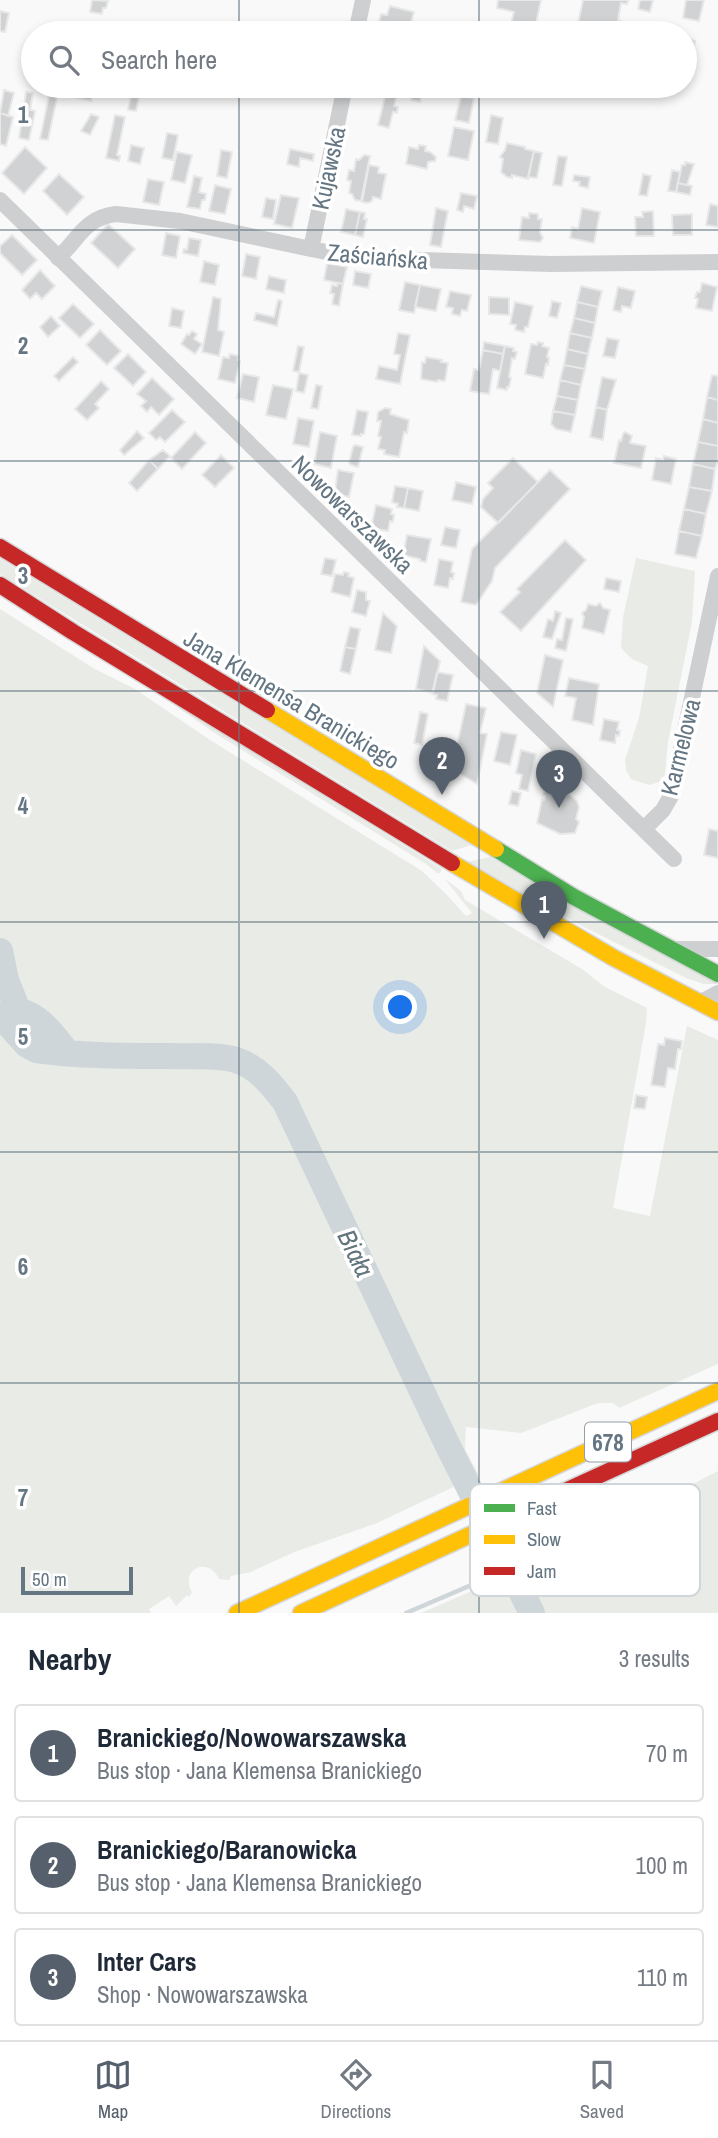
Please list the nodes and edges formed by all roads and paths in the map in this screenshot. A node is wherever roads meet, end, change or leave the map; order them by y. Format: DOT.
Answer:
graph roads {
  1 [pos="363,0"];
  2 [pos="359,21"];
  3 [pos="342,98"];
  4 [pos="0,200"];
  5 [pos="311,249"];
  6 [pos="58,258"];
  7 [pos="718,262"];
  8 [pos="0,547"];
  9 [pos="718,576"];
  10 [pos="0,584"];
  11 [pos="644,829"];
  12 [pos="674,859"];
  13 [pos="718,949"];
  14 [pos="671,950"];
  15 [pos="718,974"];
  16 [pos="718,993"];
  17 [pos="701,1002"];
  18 [pos="718,1012"];
  19 [pos="718,1391"];
  20 [pos="718,1421"];
  21 [pos="515,1484"];
  22 [pos="582,1484"];
  23 [pos="470,1505"];
  24 [pos="470,1535"];
  25 [pos="237,1613"];
  26 [pos="301,1613"];
  1 -- 2 [label="street"];
  3 -- 5 [label="street, Kujawska"];
  4 -- 6 [label="street, Nowowarszawska"];
  5 -- 6 [label="street, Zaściańska"];
  5 -- 7 [label="street, Zaściańska"];
  6 -- 11 [label="street, Nowowarszawska"];
  8 -- 14 [label="main road, Jana Klemensa Branickiego"];
  9 -- 11 [label="street, Karmelowa"];
  10 -- 17 [label="main road"];
  11 -- 12 [label="street, Nowowarszawska"];
  13 -- 14 [label="street"];
  14 -- 15 [label="main road"];
  16 -- 17 [label="street"];
  17 -- 18 [label="main road"];
  19 -- 21 [label="main road, 678"];
  20 -- 22 [label="main road, 678"];
  23 -- 25 [label="main road, 678"];
  24 -- 26 [label="main road, 678"];
}
